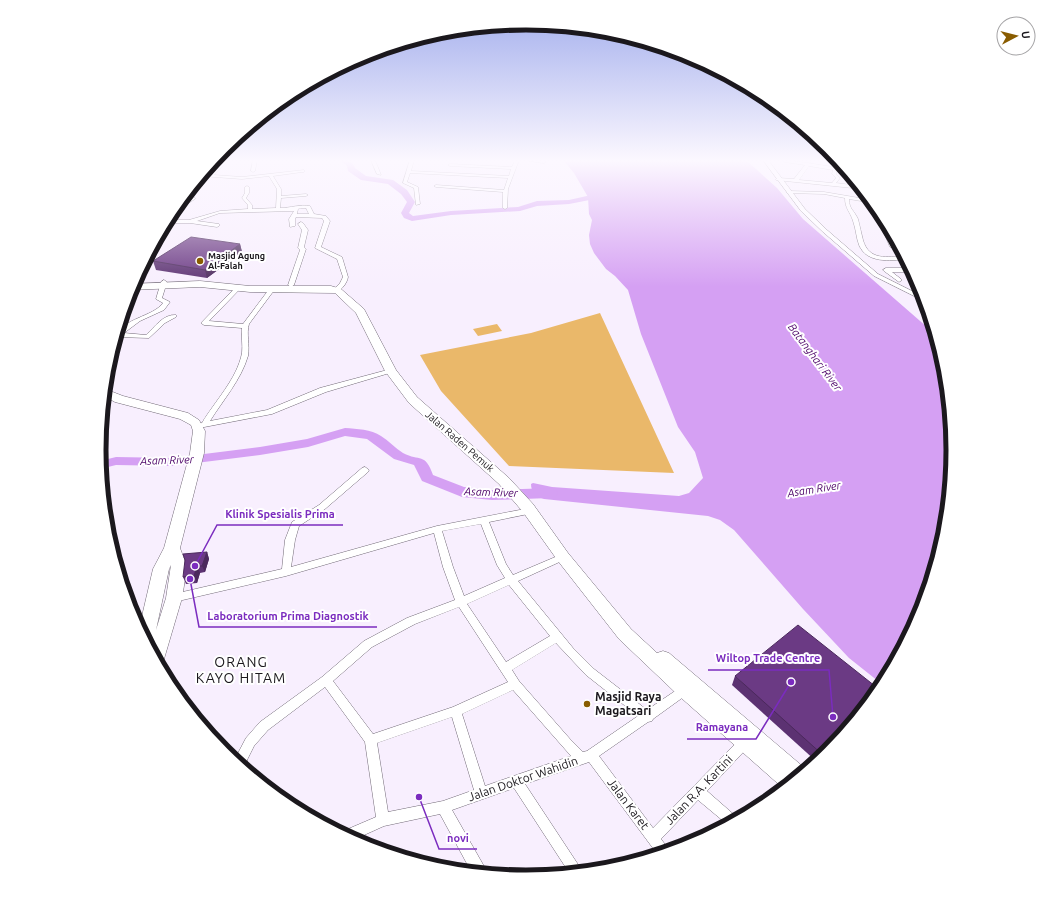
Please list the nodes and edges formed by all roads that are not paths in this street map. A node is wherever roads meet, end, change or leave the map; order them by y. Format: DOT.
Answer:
graph roads {
  1 [pos="247,202"];
  2 [pos="279,202"];
  3 [pos="505,202"];
  4 [pos="797,202"];
  5 [pos="847,202"];
  6 [pos="505,208"];
  7 [pos="278,209"];
  8 [pos="293,209"];
  9 [pos="250,210"];
  10 [pos="294,215"];
  11 [pos="314,216"];
  12 [pos="173,221"];
  13 [pos="189,222"];
  14 [pos="301,224"];
  15 [pos="217,225"];
  16 [pos="292,226"];
  17 [pos="888,236"];
  18 [pos="318,248"];
  19 [pos="893,248"];
  20 [pos="303,249"];
  21 [pos="899,258"];
  22 [pos="905,270"];
  23 [pos="899,280"];
  24 [pos="142,282"];
  25 [pos="163,283"];
  26 [pos="148,284"];
  27 [pos="140,285"];
  28 [pos="290,285"];
  29 [pos="339,288"];
  30 [pos="237,289"];
  31 [pos="272,290"];
  32 [pos="916,296"];
  33 [pos="174,316"];
  34 [pos="244,326"];
  35 [pos="124,330"];
  36 [pos="122,334"];
  37 [pos="391,371"];
  38 [pos="109,394"];
  39 [pos="202,425"];
  40 [pos="365,470"];
  41 [pos="529,509"];
  42 [pos="484,520"];
  43 [pos="437,529"];
  44 [pos="172,548"];
  45 [pos="563,557"];
  46 [pos="286,572"];
  47 [pos="511,580"];
  48 [pos="174,598"];
  49 [pos="461,602"];
  50 [pos="616,621"];
  51 [pos="147,631"];
  52 [pos="558,637"];
  53 [pos="157,652"];
  54 [pos="504,669"];
  55 [pos="326,680"];
  56 [pos="515,684"];
  57 [pos="685,690"];
  58 [pos="456,711"];
  59 [pos="648,717"];
  60 [pos="371,740"];
  61 [pos="746,742"];
  62 [pos="587,757"];
  63 [pos="241,759"];
  64 [pos="796,773"];
  65 [pos="788,779"];
  66 [pos="516,782"];
  67 [pos="698,791"];
  68 [pos="481,794"];
  69 [pos="443,806"];
  70 [pos="730,818"];
  71 [pos="383,820"];
  72 [pos="353,834"];
  73 [pos="653,838"];
  74 [pos="661,849"];
  75 [pos="477,868"];
  76 [pos="574,868"];
  1 -- 9 [label="street"];
  2 -- 7 [label="street"];
  3 -- 6 [label="street"];
  4 -- 32 [label="street"];
  5 -- 21 [label="street"];
  7 -- 8 [label="street"];
  7 -- 9 [label="street"];
  8 -- 10 [label="street"];
  8 -- 11 [label="street"];
  9 -- 13 [label="street"];
  10 -- 11 [label="street"];
  10 -- 16 [label="street"];
  11 -- 18 [label="street"];
  12 -- 13 [label="street"];
  13 -- 15 [label="street"];
  14 -- 20 [label="street"];
  17 -- 19 [label="street"];
  18 -- 20 [label="street"];
  18 -- 29 [label="street"];
  20 -- 28 [label="street"];
  22 -- 23 [label="street"];
  24 -- 26 [label="highway"];
  25 -- 26 [label="highway"];
  25 -- 28 [label="highway"];
  25 -- 30 [label="highway"];
  25 -- 35 [label="street"];
  26 -- 27 [label="highway"];
  28 -- 29 [label="highway"];
  29 -- 31 [label="highway"];
  29 -- 37 [label="highway, Jalan Raden Pemuk"];
  30 -- 31 [label="highway"];
  30 -- 34 [label="street"];
  31 -- 34 [label="street"];
  33 -- 36 [label="street"];
  34 -- 39 [label="street"];
  37 -- 39 [label="street"];
  37 -- 41 [label="highway, Jalan Raden Pemuk"];
  38 -- 39 [label="highway"];
  39 -- 44 [label="highway"];
  40 -- 46 [label="street"];
  41 -- 42 [label="street"];
  41 -- 45 [label="highway, Jalan Raden Pemuk"];
  42 -- 43 [label="street"];
  42 -- 47 [label="street"];
  43 -- 46 [label="street"];
  43 -- 49 [label="street, Jalan Karet"];
  44 -- 48 [label="highway"];
  44 -- 51 [label="highway"];
  45 -- 47 [label="street"];
  45 -- 50 [label="highway, Jalan Raden Pemuk"];
  46 -- 48 [label="street"];
  47 -- 49 [label="street"];
  47 -- 52 [label="street"];
  48 -- 53 [label="highway"];
  49 -- 54 [label="street, Jalan Karet"];
  49 -- 55 [label="street"];
  50 -- 57 [label="highway, Jalan Raden Pemuk"];
  50 -- 64 [label="highway, Jalan Raden Pemuk"];
  52 -- 54 [label="street"];
  52 -- 59 [label="street"];
  54 -- 56 [label="street, Jalan Karet"];
  55 -- 60 [label="street"];
  55 -- 63 [label="street"];
  56 -- 58 [label="street"];
  56 -- 62 [label="street, Jalan Karet"];
  57 -- 59 [label="street, Jalan Doktor Wahidin"];
  57 -- 61 [label="highway, Jalan Raden Pemuk"];
  58 -- 60 [label="street"];
  58 -- 68 [label="street"];
  59 -- 62 [label="street, Jalan Doktor Wahidin"];
  60 -- 71 [label="street"];
  61 -- 65 [label="highway, Jalan Raden Pemuk"];
  61 -- 67 [label="street, Jalan R.A. Kartini"];
  62 -- 66 [label="street, Jalan Doktor Wahidin"];
  62 -- 73 [label="street, Jalan Karet"];
  66 -- 68 [label="street, Jalan Doktor Wahidin"];
  66 -- 76 [label="street"];
  67 -- 70 [label="street"];
  67 -- 73 [label="street, Jalan R.A. Kartini"];
  68 -- 69 [label="street, Jalan Doktor Wahidin"];
  69 -- 71 [label="street, Jalan Doktor Wahidin"];
  69 -- 75 [label="street"];
  71 -- 72 [label="street, Jalan Doktor Wahidin"];
  73 -- 74 [label="street, Jalan Karet"];
}
